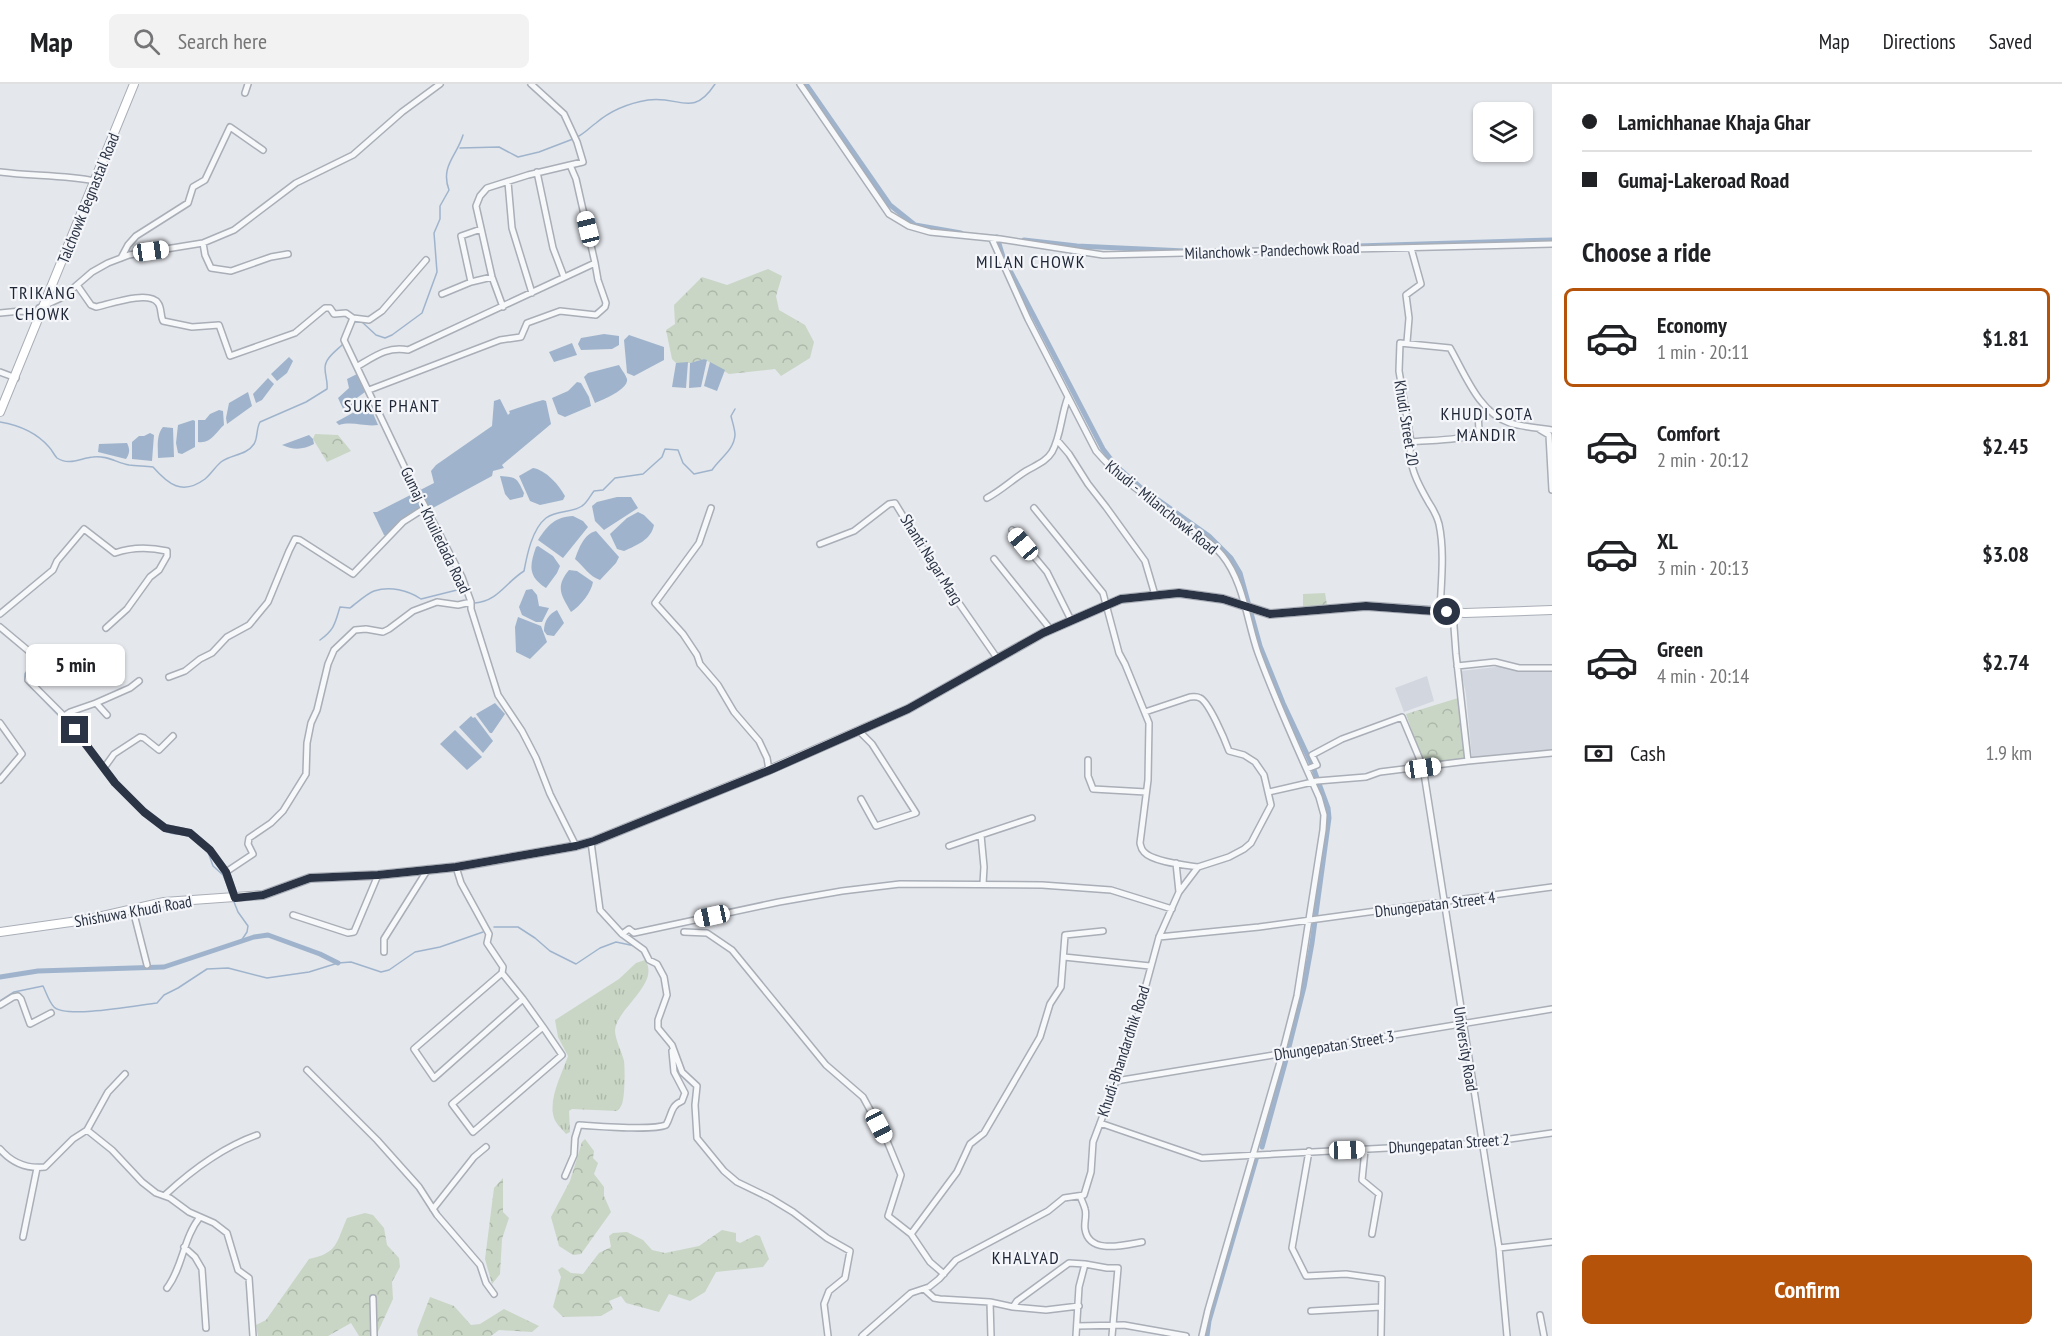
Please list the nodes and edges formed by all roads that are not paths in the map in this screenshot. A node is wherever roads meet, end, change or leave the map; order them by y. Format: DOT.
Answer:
graph roads {
  1 [pos="134,84"];
  2 [pos="248,84"];
  3 [pos="440,84"];
  4 [pos="531,84"];
  5 [pos="800,84"];
  6 [pos="244,93"];
  7 [pos="263,150"];
  8 [pos="570,165"];
  9 [pos="0,172"];
  10 [pos="537,172"];
  11 [pos="95,181"];
  12 [pos="508,182"];
  13 [pos="481,229"];
  14 [pos="992,239"];
  15 [pos="202,243"];
  16 [pos="1552,244"];
  17 [pos="1411,248"];
  18 [pos="288,254"];
  19 [pos="120,258"];
  20 [pos="426,260"];
  21 [pos="595,263"];
  22 [pos="492,277"];
  23 [pos="564,278"];
  24 [pos="471,282"];
  25 [pos="77,285"];
  26 [pos="532,293"];
  27 [pos="442,294"];
  28 [pos="45,305"];
  29 [pos="503,307"];
  30 [pos="0,314"];
  31 [pos="353,318"];
  32 [pos="1406,339"];
  33 [pos="358,366"];
  34 [pos="0,372"];
  35 [pos="15,378"];
  36 [pos="369,390"];
  37 [pos="1068,397"];
  38 [pos="1479,399"];
  39 [pos="1489,410"];
  40 [pos="0,412"];
  41 [pos="1478,412"];
  42 [pos="1551,433"];
  43 [pos="1057,440"];
  44 [pos="1411,442"];
  45 [pos="1552,490"];
  46 [pos="987,498"];
  47 [pos="425,508"];
  48 [pos="711,508"];
  49 [pos="1034,508"];
  50 [pos="1012,530"];
  51 [pos="820,544"];
  52 [pos="994,559"];
  53 [pos="1155,595"];
  54 [pos="471,602"];
  55 [pos="1107,605"];
  56 [pos="1249,607"];
  57 [pos="1552,610"];
  58 [pos="1440,612"];
  59 [pos="1453,613"];
  60 [pos="0,614"];
  61 [pos="1071,620"];
  62 [pos="0,627"];
  63 [pos="106,628"];
  64 [pos="1051,630"];
  65 [pos="997,658"];
  66 [pos="1457,666"];
  67 [pos="1552,668"];
  68 [pos="169,677"];
  69 [pos="140,681"];
  70 [pos="96,703"];
  71 [pos="1145,712"];
  72 [pos="64,716"];
  73 [pos="107,716"];
  74 [pos="0,723"];
  75 [pos="859,731"];
  76 [pos="173,736"];
  77 [pos="1552,753"];
  78 [pos="1088,760"];
  79 [pos="1468,761"];
  80 [pos="104,768"];
  81 [pos="1423,768"];
  82 [pos="1307,769"];
  83 [pos="770,770"];
  84 [pos="0,780"];
  85 [pos="1312,782"];
  86 [pos="1146,792"];
  87 [pos="1269,792"];
  88 [pos="861,799"];
  89 [pos="1032,818"];
  90 [pos="981,835"];
  91 [pos="591,842"];
  92 [pos="576,846"];
  93 [pos="949,846"];
  94 [pos="1176,863"];
  95 [pos="456,867"];
  96 [pos="1198,867"];
  97 [pos="428,869"];
  98 [pos="226,872"];
  99 [pos="378,875"];
  100 [pos="983,884"];
  101 [pos="1552,887"];
  102 [pos="1179,892"];
  103 [pos="235,898"];
  104 [pos="1444,903"];
  105 [pos="1172,909"];
  106 [pos="133,910"];
  107 [pos="293,915"];
  108 [pos="1313,920"];
  109 [pos="1103,931"];
  110 [pos="0,932"];
  111 [pos="684,932"];
  112 [pos="622,934"];
  113 [pos="1159,937"];
  114 [pos="384,952"];
  115 [pos="1064,957"];
  116 [pos="147,965"];
  117 [pos="1150,966"];
  118 [pos="502,973"];
  119 [pos="523,999"];
  120 [pos="0,1005"];
  121 [pos="1552,1009"];
  122 [pos="51,1013"];
  123 [pos="1462,1024"];
  124 [pos="543,1027"];
  125 [pos="672,1045"];
  126 [pos="1283,1053"];
  127 [pos="307,1070"];
  128 [pos="125,1074"];
  129 [pos="1116,1082"];
  130 [pos="1100,1123"];
  131 [pos="87,1130"];
  132 [pos="1552,1133"];
  133 [pos="257,1135"];
  134 [pos="1482,1143"];
  135 [pos="486,1147"];
  136 [pos="0,1149"];
  137 [pos="1365,1149"];
  138 [pos="1309,1151"];
  139 [pos="1254,1154"];
  140 [pos="37,1168"];
  141 [pos="565,1176"];
  142 [pos="165,1196"];
  143 [pos="1080,1196"];
  144 [pos="433,1209"];
  145 [pos="200,1217"];
  146 [pos="911,1234"];
  147 [pos="1372,1234"];
  148 [pos="23,1237"];
  149 [pos="1142,1242"];
  150 [pos="1552,1242"];
  151 [pos="184,1246"];
  152 [pos="1499,1248"];
  153 [pos="1085,1264"];
  154 [pos="942,1276"];
  155 [pos="167,1288"];
  156 [pos="924,1289"];
  157 [pos="494,1294"];
  158 [pos="373,1298"];
  159 [pos="990,1302"];
  160 [pos="1079,1306"];
  161 [pos="1381,1306"];
  162 [pos="1013,1307"];
  163 [pos="1311,1311"];
  164 [pos="1540,1315"];
  165 [pos="1112,1325"];
  166 [pos="1077,1326"];
  167 [pos="206,1328"];
  168 [pos="1507,1333"];
  169 [pos="252,1336"];
  170 [pos="374,1336"];
  171 [pos="828,1336"];
  172 [pos="862,1336"];
  173 [pos="991,1336"];
  174 [pos="1076,1336"];
  175 [pos="1112,1336"];
  176 [pos="1186,1336"];
  177 [pos="1202,1336"];
  178 [pos="1381,1336"];
  179 [pos="1544,1336"];
  1 -- 11 [label="main road, Talchowk Begnastal Road"];
  2 -- 6 [label="street"];
  3 -- 15 [label="street"];
  4 -- 8 [label="street"];
  5 -- 14 [label="street, Milanchowk - Pandechowk Road"];
  7 -- 19 [label="street"];
  8 -- 10 [label="street"];
  8 -- 21 [label="street"];
  9 -- 11 [label="street"];
  10 -- 12 [label="street"];
  10 -- 23 [label="street"];
  11 -- 28 [label="main road, Talchowk Begnastal Road"];
  12 -- 13 [label="street"];
  12 -- 26 [label="street"];
  13 -- 22 [label="street"];
  13 -- 24 [label="street"];
  14 -- 17 [label="street, Milanchowk - Pandechowk Road"];
  14 -- 37 [label="street, Khudi - Milanchowk Road"];
  15 -- 18 [label="street"];
  15 -- 19 [label="street"];
  16 -- 17 [label="street, Milanchowk - Pandechowk Road"];
  17 -- 32 [label="street"];
  19 -- 25 [label="street"];
  20 -- 31 [label="street"];
  21 -- 23 [label="street"];
  21 -- 36 [label="street"];
  22 -- 24 [label="street"];
  22 -- 29 [label="street"];
  23 -- 26 [label="street"];
  24 -- 27 [label="street"];
  25 -- 28 [label="street"];
  25 -- 31 [label="street"];
  26 -- 29 [label="street"];
  28 -- 30 [label="street"];
  28 -- 35 [label="main road, Talchowk Begnastal Road"];
  29 -- 33 [label="street"];
  31 -- 33 [label="street, Gumaj - Khuiledada Road"];
  32 -- 38 [label="street"];
  32 -- 44 [label="street, Khudi Street 20"];
  33 -- 36 [label="street, Gumaj - Khuiledada Road"];
  34 -- 35 [label="street"];
  35 -- 40 [label="main road, Talchowk Begnastal Road"];
  36 -- 47 [label="street, Gumaj - Khuiledada Road"];
  37 -- 43 [label="street"];
  37 -- 56 [label="street, Khudi - Milanchowk Road"];
  38 -- 39 [label="street"];
  38 -- 41 [label="street"];
  39 -- 41 [label="street"];
  39 -- 42 [label="street"];
  41 -- 44 [label="street"];
  42 -- 45 [label="street"];
  43 -- 46 [label="street"];
  43 -- 53 [label="street"];
  44 -- 58 [label="street, Khudi Street 20"];
  47 -- 54 [label="street, Gumaj - Khuiledada Road"];
  47 -- 68 [label="street"];
  48 -- 83 [label="street"];
  49 -- 55 [label="street"];
  50 -- 61 [label="street"];
  51 -- 65 [label="street, Shanti Nagar Marg"];
  52 -- 64 [label="street"];
  53 -- 55 [label="main road, Shishuwa Khudi Road"];
  53 -- 56 [label="main road, Shishuwa Khudi Road"];
  54 -- 92 [label="street, Gumaj - Khuiledada Road"];
  54 -- 98 [label="street"];
  55 -- 61 [label="main road, Shishuwa Khudi Road"];
  55 -- 71 [label="street"];
  56 -- 58 [label="main road, Shishuwa Khudi Road"];
  56 -- 82 [label="street, Khudi - Milanchowk Road"];
  57 -- 59 [label="main road, Shishuwa Khudi Road"];
  58 -- 59 [label="main road, Shishuwa Khudi Road"];
  59 -- 66 [label="street"];
  60 -- 63 [label="street"];
  61 -- 64 [label="main road, Shishuwa Khudi Road"];
  62 -- 72 [label="street"];
  64 -- 65 [label="main road, Shishuwa Khudi Road"];
  65 -- 75 [label="main road, Shishuwa Khudi Road"];
  66 -- 67 [label="street"];
  66 -- 79 [label="street"];
  69 -- 70 [label="street"];
  70 -- 72 [label="street"];
  70 -- 73 [label="street"];
  71 -- 86 [label="street"];
  71 -- 87 [label="street"];
  72 -- 80 [label="street"];
  74 -- 84 [label="street"];
  75 -- 83 [label="main road, Shishuwa Khudi Road"];
  75 -- 88 [label="street"];
  76 -- 80 [label="street"];
  77 -- 79 [label="street"];
  78 -- 86 [label="street"];
  79 -- 81 [label="street"];
  80 -- 98 [label="street"];
  81 -- 82 [label="street, University Road"];
  81 -- 85 [label="street"];
  81 -- 104 [label="street, University Road"];
  82 -- 85 [label="street, Khudi - Milanchowk Road"];
  83 -- 91 [label="main road, Shishuwa Khudi Road"];
  85 -- 87 [label="street"];
  85 -- 108 [label="street, Khudi - Milanchowk Road"];
  86 -- 94 [label="street"];
  87 -- 96 [label="street"];
  89 -- 90 [label="street"];
  90 -- 93 [label="street"];
  90 -- 100 [label="street"];
  91 -- 92 [label="main road, Shishuwa Khudi Road"];
  91 -- 112 [label="street"];
  92 -- 95 [label="main road, Shishuwa Khudi Road"];
  94 -- 96 [label="street"];
  94 -- 102 [label="street"];
  95 -- 97 [label="main road, Shishuwa Khudi Road"];
  95 -- 118 [label="street"];
  96 -- 102 [label="street, Khudi-Bhandardhik Road"];
  97 -- 99 [label="main road, Shishuwa Khudi Road"];
  97 -- 114 [label="street"];
  98 -- 103 [label="street"];
  99 -- 103 [label="main road, Shishuwa Khudi Road"];
  99 -- 107 [label="street"];
  100 -- 105 [label="street"];
  100 -- 112 [label="street"];
  101 -- 104 [label="street, Dhungepatan Street 4"];
  102 -- 105 [label="street, Khudi-Bhandardhik Road"];
  103 -- 106 [label="main road, Shishuwa Khudi Road"];
  104 -- 108 [label="street, Dhungepatan Street 4"];
  104 -- 123 [label="street, University Road"];
  105 -- 113 [label="street, Khudi-Bhandardhik Road"];
  106 -- 110 [label="main road, Shishuwa Khudi Road"];
  106 -- 116 [label="street"];
  108 -- 113 [label="street, Dhungepatan Street 4"];
  108 -- 126 [label="street, Khudi - Milanchowk Road"];
  109 -- 115 [label="street"];
  111 -- 146 [label="street"];
  112 -- 125 [label="street"];
  113 -- 117 [label="street, Khudi-Bhandardhik Road"];
  115 -- 117 [label="street"];
  115 -- 146 [label="street"];
  117 -- 129 [label="street, Khudi-Bhandardhik Road"];
  118 -- 119 [label="street"];
  118 -- 119 [label="street"];
  119 -- 124 [label="street"];
  120 -- 122 [label="street"];
  121 -- 123 [label="street, Dhungepatan Street 3"];
  123 -- 126 [label="street, Dhungepatan Street 3"];
  123 -- 134 [label="street, University Road"];
  124 -- 124 [label="street"];
  125 -- 141 [label="street"];
  125 -- 171 [label="street"];
  126 -- 129 [label="street, Dhungepatan Street 3"];
  126 -- 139 [label="street, Khudi - Milanchowk Road"];
  127 -- 144 [label="street"];
  128 -- 131 [label="street"];
  129 -- 130 [label="street, Khudi-Bhandardhik Road"];
  130 -- 139 [label="street, Dhungepatan Street 2"];
  130 -- 143 [label="street, Khudi-Bhandardhik Road"];
  131 -- 140 [label="street"];
  131 -- 142 [label="street"];
  132 -- 134 [label="street, Dhungepatan Street 2"];
  133 -- 142 [label="street"];
  134 -- 137 [label="street, Dhungepatan Street 2"];
  134 -- 152 [label="street, University Road"];
  135 -- 144 [label="street"];
  136 -- 140 [label="street"];
  137 -- 138 [label="street, Dhungepatan Street 2"];
  137 -- 147 [label="street"];
  138 -- 139 [label="street, Dhungepatan Street 2"];
  138 -- 161 [label="street"];
  139 -- 177 [label="street, Khudi - Milanchowk Road"];
  140 -- 148 [label="street"];
  142 -- 145 [label="street"];
  143 -- 149 [label="street"];
  143 -- 154 [label="street"];
  144 -- 157 [label="street"];
  145 -- 151 [label="street"];
  145 -- 169 [label="street"];
  146 -- 154 [label="street"];
  150 -- 152 [label="street"];
  151 -- 155 [label="street"];
  151 -- 167 [label="street"];
  152 -- 168 [label="street, University Road"];
  153 -- 160 [label="street"];
  153 -- 162 [label="street"];
  153 -- 165 [label="street"];
  154 -- 156 [label="street"];
  156 -- 159 [label="street"];
  156 -- 172 [label="street"];
  158 -- 170 [label="street"];
  159 -- 162 [label="street"];
  159 -- 173 [label="street"];
  160 -- 162 [label="street"];
  160 -- 166 [label="street"];
  161 -- 163 [label="street"];
  161 -- 178 [label="street"];
  164 -- 179 [label="street"];
  165 -- 166 [label="street"];
  165 -- 175 [label="street"];
  165 -- 176 [label="street"];
  166 -- 174 [label="street"];
}
